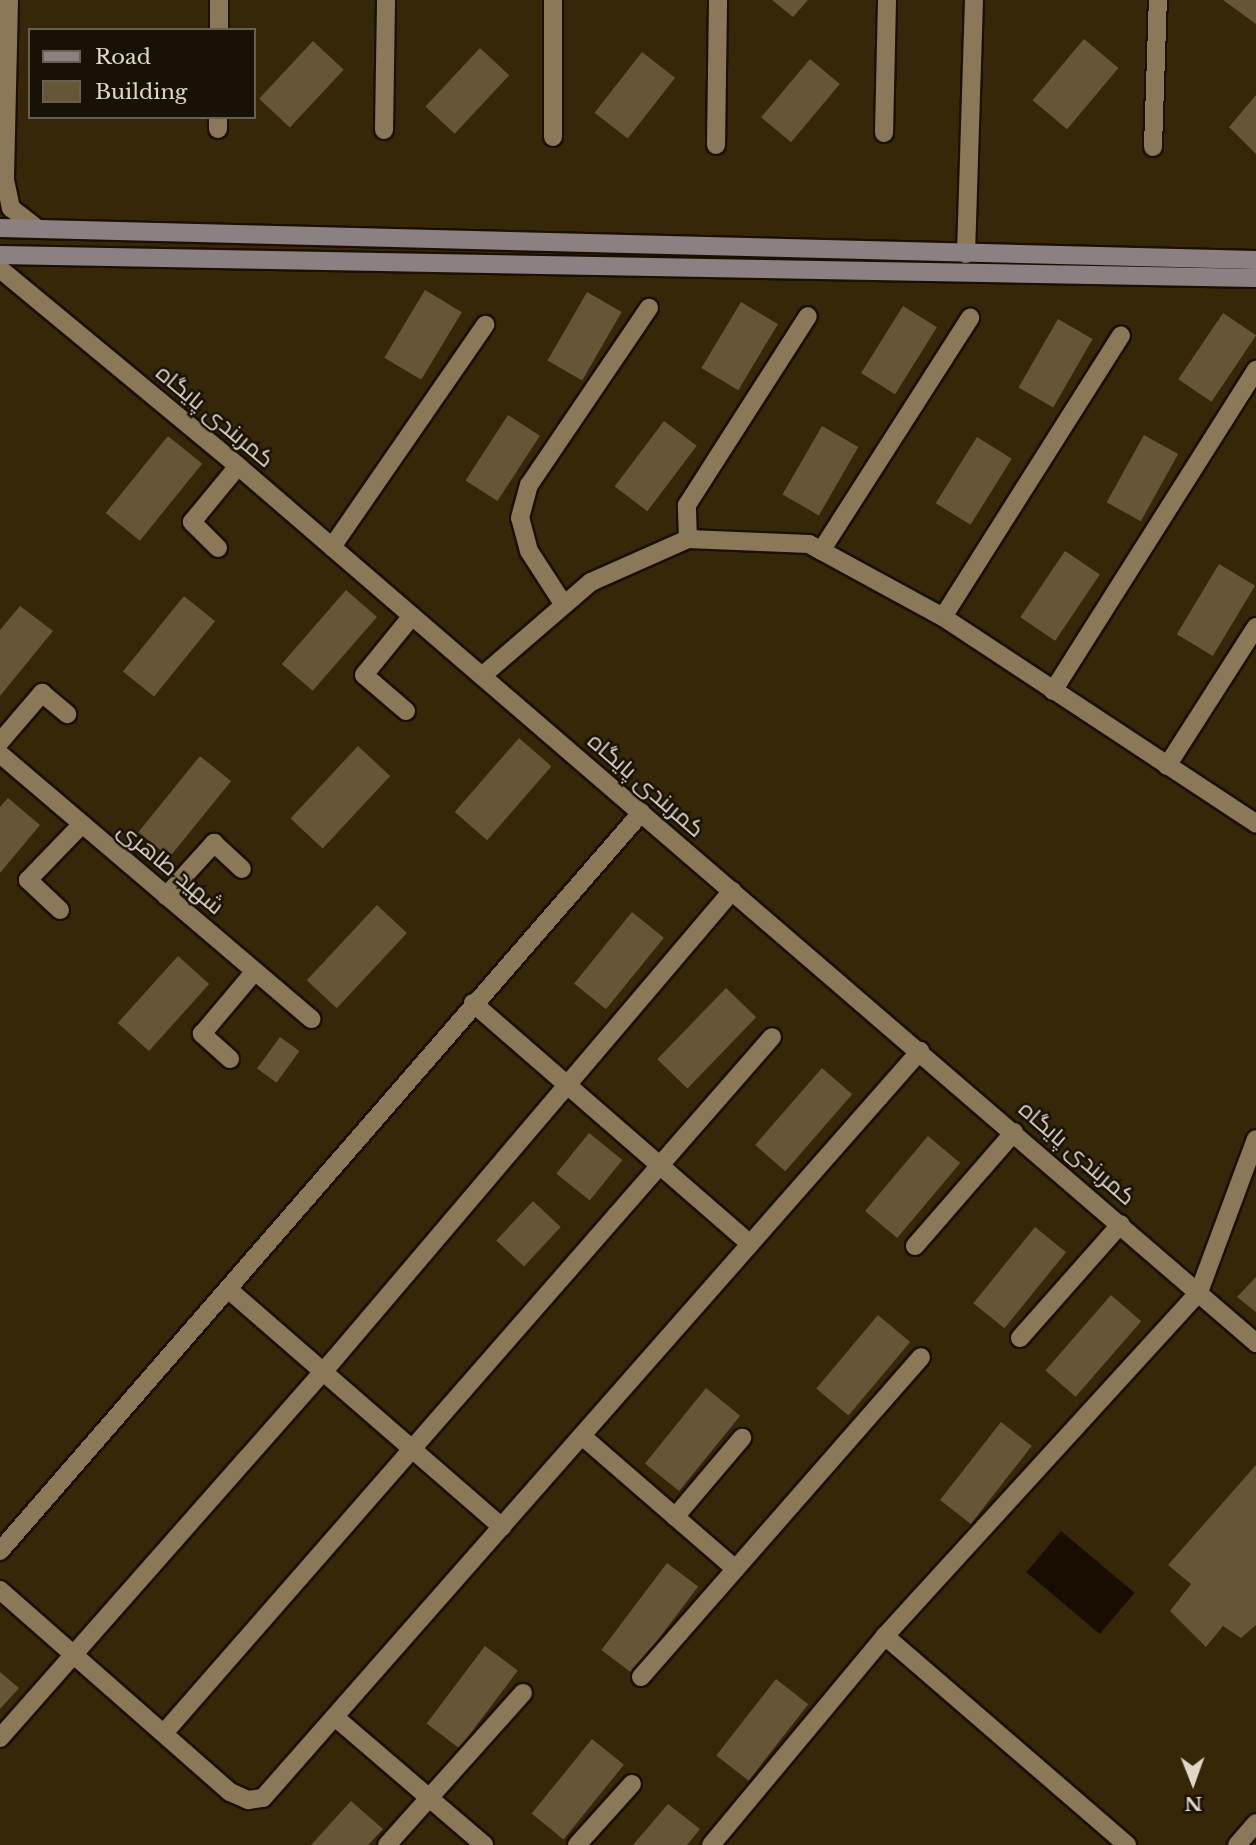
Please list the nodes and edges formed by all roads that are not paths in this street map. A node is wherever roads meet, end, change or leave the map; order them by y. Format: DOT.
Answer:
graph roads {
  1 [pos="9,0"];
  2 [pos="219,0"];
  3 [pos="386,0"];
  4 [pos="553,0"];
  5 [pos="718,0"];
  6 [pos="887,0"];
  7 [pos="974,0"];
  8 [pos="1158,0"];
  9 [pos="219,28"];
  10 [pos="384,130"];
  11 [pos="884,133"];
  12 [pos="553,137"];
  13 [pos="716,145"];
  14 [pos="1153,147"];
  15 [pos="0,228"];
  16 [pos="38,229"];
  17 [pos="266,236"];
  18 [pos="0,254"];
  19 [pos="966,254"];
  20 [pos="266,259"];
  21 [pos="1256,260"];
  22 [pos="0,269"];
  23 [pos="1256,278"];
  24 [pos="649,308"];
  25 [pos="808,316"];
  26 [pos="970,318"];
  27 [pos="485,325"];
  28 [pos="1121,335"];
  29 [pos="1256,370"];
  30 [pos="238,466"];
  31 [pos="688,539"];
  32 [pos="332,547"];
  33 [pos="218,548"];
  34 [pos="821,551"];
  35 [pos="564,605"];
  36 [pos="412,616"];
  37 [pos="943,617"];
  38 [pos="1256,627"];
  39 [pos="482,676"];
  40 [pos="1053,691"];
  41 [pos="406,711"];
  42 [pos="67,713"];
  43 [pos="0,742"];
  44 [pos="0,754"];
  45 [pos="1167,766"];
  46 [pos="642,813"];
  47 [pos="1256,823"];
  48 [pos="82,824"];
  49 [pos="242,869"];
  50 [pos="732,891"];
  51 [pos="166,896"];
  52 [pos="60,910"];
  53 [pos="255,971"];
  54 [pos="473,1003"];
  55 [pos="311,1019"];
  56 [pos="772,1037"];
  57 [pos="920,1051"];
  58 [pos="230,1059"];
  59 [pos="566,1085"];
  60 [pos="1014,1132"];
  61 [pos="1256,1139"];
  62 [pos="658,1164"];
  63 [pos="1256,1167"];
  64 [pos="1121,1224"];
  65 [pos="750,1244"];
  66 [pos="915,1246"];
  67 [pos="228,1289"];
  68 [pos="1203,1295"];
  69 [pos="1020,1338"];
  70 [pos="1256,1343"];
  71 [pos="920,1357"];
  72 [pos="323,1371"];
  73 [pos="582,1436"];
  74 [pos="743,1438"];
  75 [pos="412,1448"];
  76 [pos="675,1517"];
  77 [pos="502,1527"];
  78 [pos="0,1551"];
  79 [pos="733,1567"];
  80 [pos="0,1590"];
  81 [pos="884,1636"];
  82 [pos="74,1654"];
  83 [pos="641,1677"];
  84 [pos="523,1693"];
  85 [pos="336,1718"];
  86 [pos="164,1733"];
  87 [pos="0,1738"];
  88 [pos="632,1784"];
  89 [pos="429,1798"];
  90 [pos="1256,1824"];
  91 [pos="387,1845"];
  92 [pos="484,1845"];
  93 [pos="577,1845"];
  94 [pos="711,1845"];
  95 [pos="1128,1845"];
  96 [pos="1237,1845"];
  1 -- 16 [label="street"];
  2 -- 9 [label="street"];
  3 -- 10 [label="street"];
  4 -- 12 [label="street"];
  5 -- 13 [label="street"];
  6 -- 11 [label="street"];
  7 -- 19 [label="street"];
  8 -- 14 [label="street"];
  15 -- 16 [label="street"];
  16 -- 17 [label="street"];
  17 -- 19 [label="street"];
  17 -- 20 [label="street"];
  18 -- 20 [label="street"];
  19 -- 21 [label="street"];
  20 -- 23 [label="street"];
  22 -- 30 [label="street, کمربندی پایگاه"];
  24 -- 35 [label="street"];
  25 -- 31 [label="street"];
  26 -- 34 [label="street"];
  27 -- 32 [label="street"];
  28 -- 37 [label="street"];
  29 -- 40 [label="street"];
  30 -- 32 [label="street, کمربندی پایگاه"];
  30 -- 33 [label="street"];
  31 -- 34 [label="street"];
  31 -- 35 [label="street"];
  32 -- 36 [label="street, کمربندی پایگاه"];
  34 -- 37 [label="street"];
  35 -- 39 [label="street"];
  36 -- 39 [label="street, کمربندی پایگاه"];
  36 -- 41 [label="street"];
  37 -- 40 [label="street"];
  38 -- 45 [label="street"];
  39 -- 46 [label="street, کمربندی پایگاه"];
  40 -- 45 [label="street"];
  42 -- 43 [label="street"];
  44 -- 48 [label="street, شهید طاهری"];
  45 -- 47 [label="street"];
  46 -- 50 [label="street, کمربندی پایگاه"];
  46 -- 54 [label="street"];
  48 -- 51 [label="street, شهید طاهری"];
  48 -- 52 [label="street"];
  49 -- 51 [label="street"];
  50 -- 57 [label="street, کمربندی پایگاه"];
  50 -- 59 [label="street"];
  51 -- 53 [label="street, شهید طاهری"];
  53 -- 55 [label="street, شهید طاهری"];
  53 -- 58 [label="street"];
  54 -- 59 [label="street"];
  54 -- 67 [label="street"];
  56 -- 62 [label="street"];
  57 -- 60 [label="street, کمربندی پایگاه"];
  57 -- 65 [label="street"];
  59 -- 62 [label="street"];
  59 -- 72 [label="street"];
  60 -- 64 [label="street, کمربندی پایگاه"];
  60 -- 66 [label="street"];
  61 -- 68 [label="street"];
  62 -- 65 [label="street"];
  62 -- 75 [label="street"];
  63 -- 68 [label="street"];
  64 -- 68 [label="street, کمربندی پایگاه"];
  64 -- 69 [label="street"];
  65 -- 73 [label="street"];
  67 -- 72 [label="street"];
  67 -- 78 [label="street"];
  68 -- 70 [label="street, کمربندی پایگاه"];
  68 -- 81 [label="street"];
  71 -- 79 [label="street"];
  72 -- 75 [label="street"];
  72 -- 82 [label="street"];
  73 -- 76 [label="street"];
  73 -- 77 [label="street"];
  74 -- 76 [label="street"];
  75 -- 77 [label="street"];
  75 -- 86 [label="street"];
  76 -- 79 [label="street"];
  77 -- 85 [label="street"];
  79 -- 83 [label="street"];
  80 -- 82 [label="street"];
  81 -- 94 [label="street"];
  81 -- 95 [label="street"];
  82 -- 86 [label="street"];
  82 -- 87 [label="street"];
  84 -- 89 [label="street"];
  85 -- 86 [label="street"];
  85 -- 89 [label="street"];
  88 -- 93 [label="street"];
  89 -- 91 [label="street"];
  89 -- 92 [label="street"];
  90 -- 96 [label="street"];
}
